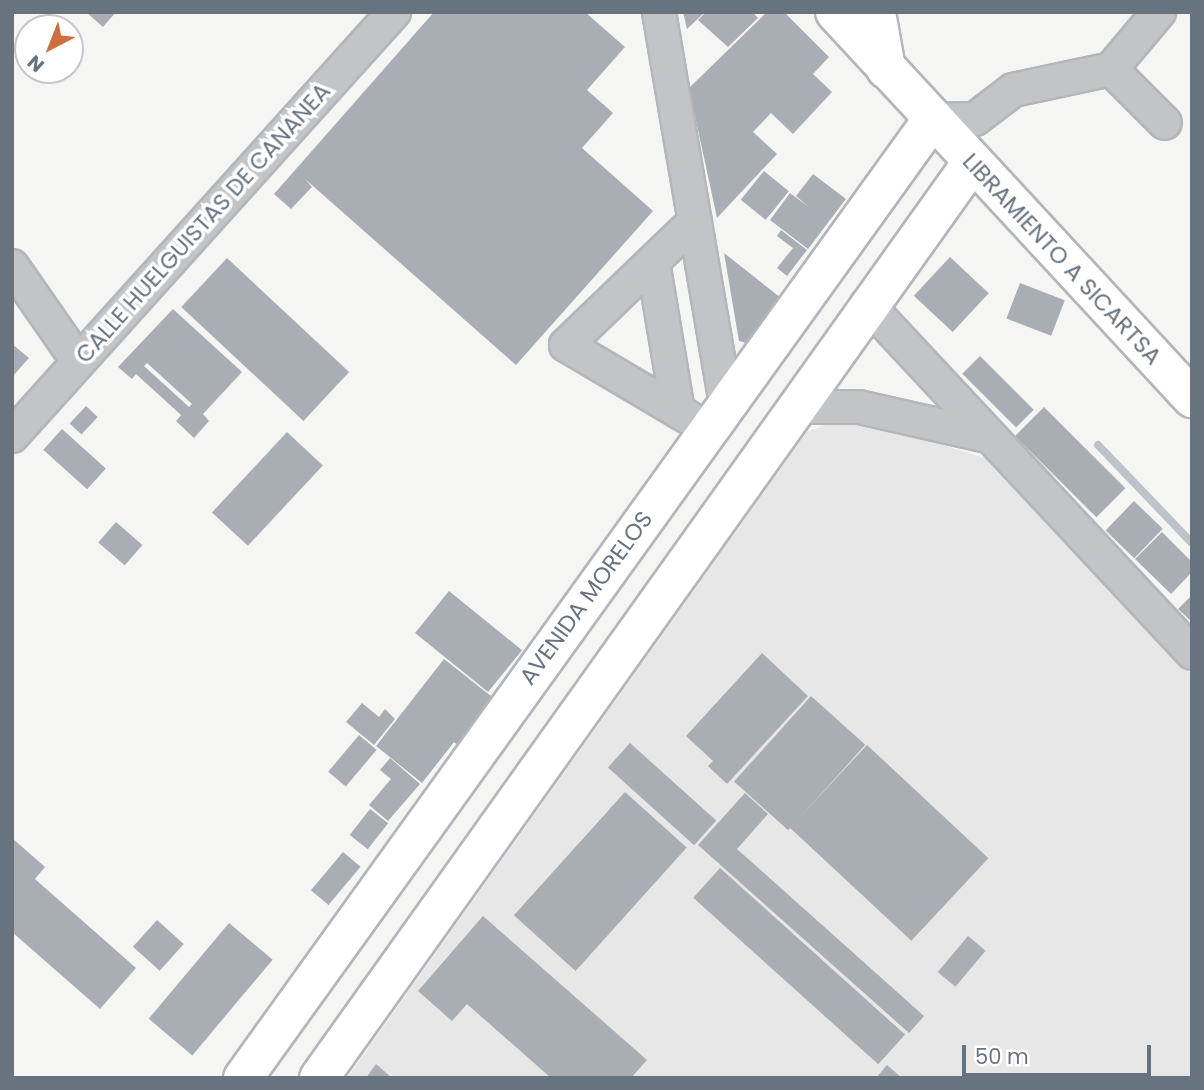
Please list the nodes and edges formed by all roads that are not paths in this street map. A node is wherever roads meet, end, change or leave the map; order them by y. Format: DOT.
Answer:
graph roads {
  1 [pos="394,12"];
  2 [pos="659,12"];
  3 [pos="835,12"];
  4 [pos="876,12"];
  5 [pos="1159,12"];
  6 [pos="886,69"];
  7 [pos="1111,69"];
  8 [pos="975,119"];
  9 [pos="932,120"];
  10 [pos="1165,123"];
  11 [pos="973,161"];
  12 [pos="695,221"];
  13 [pos="653,262"];
  14 [pos="12,266"];
  15 [pos="867,304"];
  16 [pos="78,360"];
  17 [pos="1192,398"];
  18 [pos="795,407"];
  19 [pos="704,414"];
  20 [pos="12,436"];
  21 [pos="988,436"];
  22 [pos="548,649"];
  23 [pos="1192,653"];
  24 [pos="597,686"];
  25 [pos="243,1078"];
  26 [pos="319,1078"];
  1 -- 16 [label="street, CALLE HUELGUISTAS DE CANANEA"];
  2 -- 12 [label="street"];
  3 -- 6 [label="main road, LIBRAMIENTO A SICARTSA"];
  4 -- 6 [label="main road"];
  5 -- 7 [label="street"];
  6 -- 9 [label="main road, LIBRAMIENTO A SICARTSA"];
  7 -- 8 [label="street"];
  7 -- 10 [label="street"];
  8 -- 9 [label="street"];
  8 -- 11 [label="street"];
  9 -- 11 [label="main road, LIBRAMIENTO A SICARTSA"];
  9 -- 19 [label="main road, AVENIDA MORELOS"];
  11 -- 15 [label="main road"];
  11 -- 17 [label="main road, LIBRAMIENTO A SICARTSA"];
  12 -- 13 [label="street"];
  12 -- 19 [label="street"];
  13 -- 19 [label="street"];
  13 -- 19 [label="street"];
  14 -- 16 [label="street"];
  15 -- 18 [label="main road"];
  15 -- 21 [label="street"];
  16 -- 20 [label="street, CALLE HUELGUISTAS DE CANANEA"];
  18 -- 21 [label="street"];
  18 -- 24 [label="main road"];
  19 -- 22 [label="main road, AVENIDA MORELOS"];
  21 -- 23 [label="street"];
  22 -- 24 [label="main road"];
  22 -- 25 [label="main road, AVENIDA MORELOS"];
  24 -- 26 [label="main road"];
}
